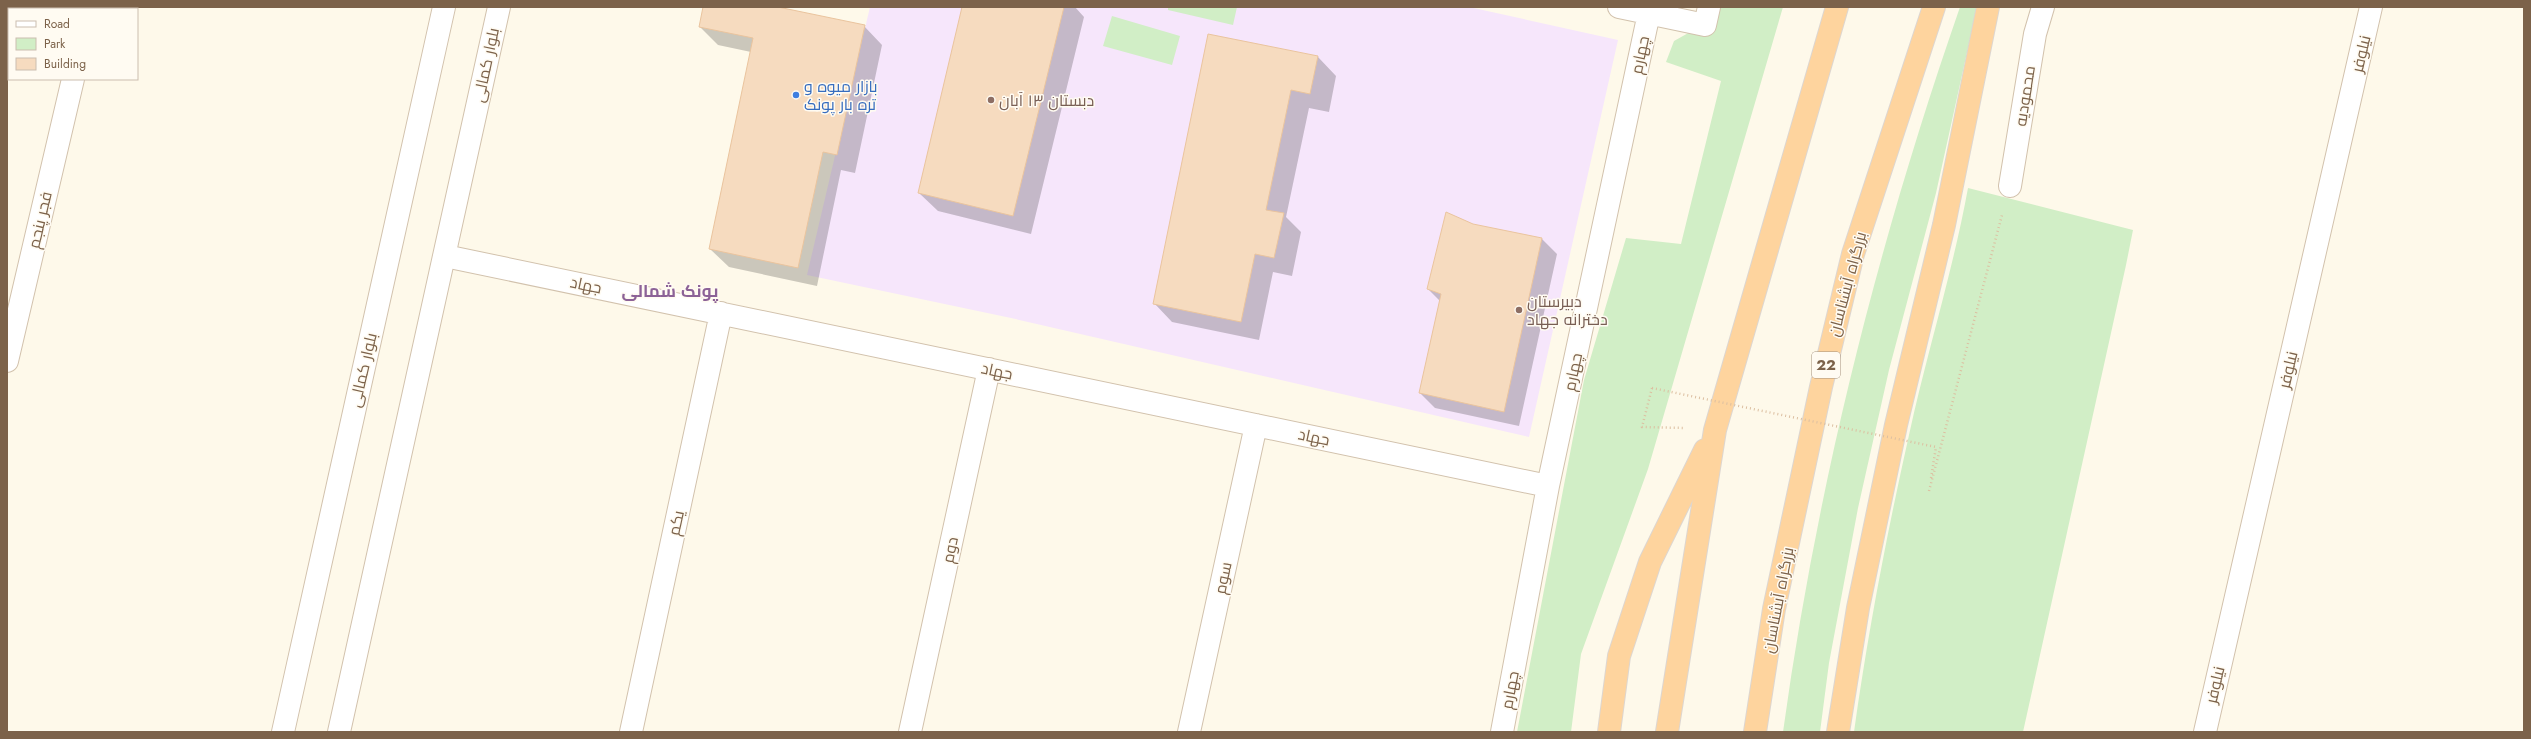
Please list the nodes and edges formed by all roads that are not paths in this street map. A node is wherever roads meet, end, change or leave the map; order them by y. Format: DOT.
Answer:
graph roads {
  1 [pos="444,7"];
  2 [pos="498,7"];
  3 [pos="1619,7"];
  4 [pos="1837,7"];
  5 [pos="1934,7"];
  6 [pos="1988,7"];
  7 [pos="2043,7"];
  8 [pos="2371,7"];
  9 [pos="1649,13"];
  10 [pos="1707,16"];
  11 [pos="73,80"];
  12 [pos="2010,186"];
  13 [pos="446,256"];
  14 [pos="722,314"];
  15 [pos="7,361"];
  16 [pos="989,369"];
  17 [pos="1256,425"];
  18 [pos="1715,430"];
  19 [pos="1548,486"];
  20 [pos="283,732"];
  21 [pos="339,732"];
  22 [pos="631,732"];
  23 [pos="910,732"];
  24 [pos="1189,732"];
  25 [pos="1502,732"];
  26 [pos="1609,732"];
  27 [pos="1668,732"];
  28 [pos="1755,732"];
  29 [pos="1838,732"];
  30 [pos="2204,732"];
  1 -- 20 [label="street, بلوار کمالی"];
  2 -- 13 [label="street, بلوار کمالی"];
  3 -- 9 [label="street"];
  4 -- 18 [label="highway"];
  5 -- 28 [label="highway, بزرگراه آبشناسان / 22"];
  6 -- 29 [label="highway"];
  7 -- 12 [label="street, محمودیه"];
  8 -- 30 [label="street, نیلوفر"];
  9 -- 10 [label="street"];
  9 -- 19 [label="street, چهارم"];
  11 -- 15 [label="street, فجر پنجم"];
  13 -- 14 [label="street, جهاد"];
  13 -- 21 [label="street, بلوار کمالی"];
  14 -- 16 [label="street, جهاد"];
  14 -- 22 [label="street, یکم"];
  16 -- 17 [label="street, جهاد"];
  16 -- 23 [label="street, دوم"];
  17 -- 19 [label="street, جهاد"];
  17 -- 24 [label="street, سوم"];
  18 -- 26 [label="highway"];
  18 -- 27 [label="highway"];
  19 -- 25 [label="street, چهارم"];
}
